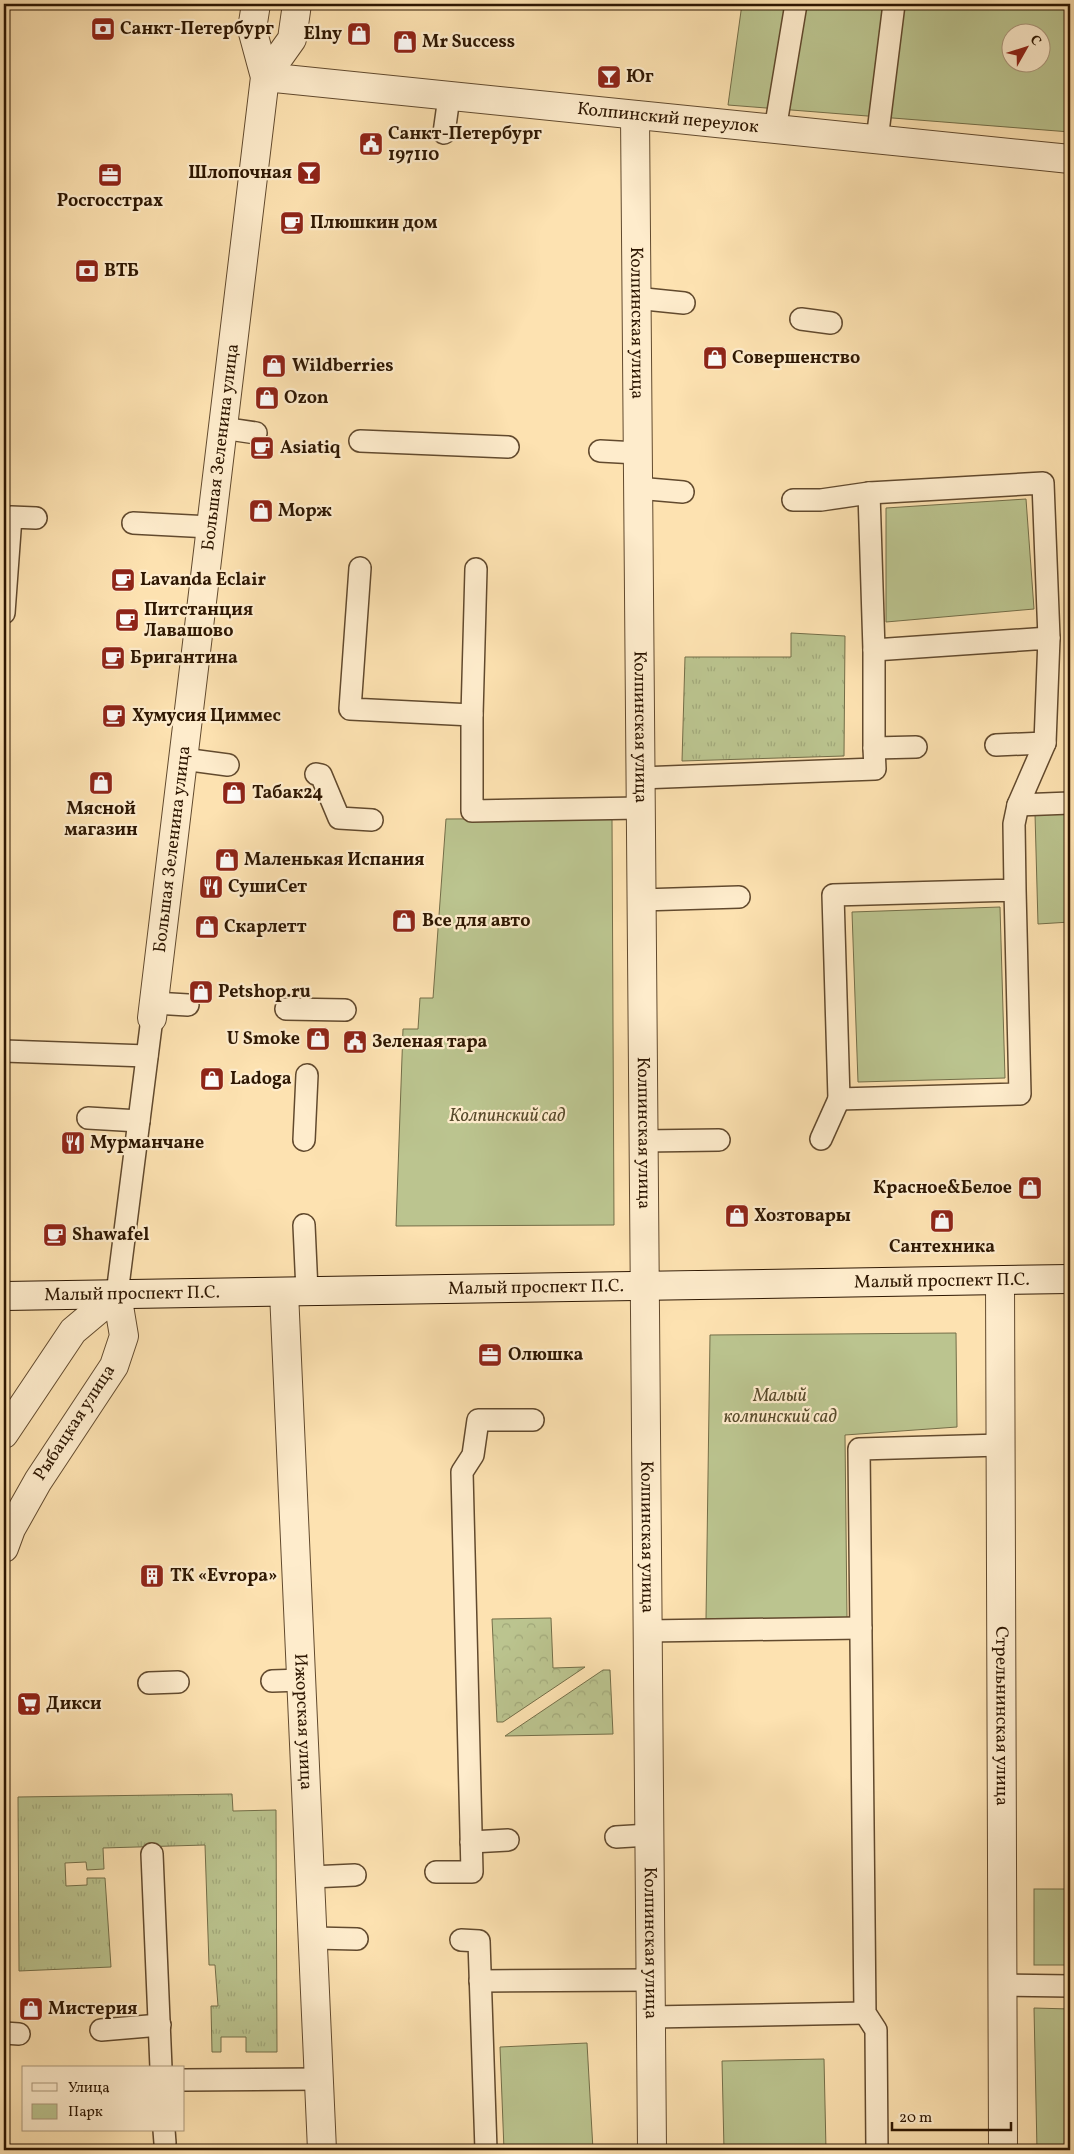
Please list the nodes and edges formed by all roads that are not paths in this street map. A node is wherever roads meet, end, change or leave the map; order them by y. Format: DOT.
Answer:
graph roads {
  1 [pos="256,4"];
  2 [pos="297,4"];
  3 [pos="796,4"];
  4 [pos="894,4"];
  5 [pos="265,77"];
  6 [pos="449,97"];
  7 [pos="635,116"];
  8 [pos="775,130"];
  9 [pos="444,133"];
  10 [pos="877,140"];
  11 [pos="1070,160"];
  12 [pos="635,298"];
  13 [pos="684,303"];
  14 [pos="801,320"];
  15 [pos="831,324"];
  16 [pos="222,428"];
  17 [pos="256,433"];
  18 [pos="360,441"];
  19 [pos="508,447"];
  20 [pos="600,451"];
  21 [pos="637,453"];
  22 [pos="637,488"];
  23 [pos="684,492"];
  24 [pos="869,493"];
  25 [pos="793,500"];
  26 [pos="36,518"];
  27 [pos="133,523"];
  28 [pos="210,527"];
  29 [pos="360,568"];
  30 [pos="476,569"];
  31 [pos="4,614"];
  32 [pos="1049,638"];
  33 [pos="874,650"];
  34 [pos="472,715"];
  35 [pos="1045,743"];
  36 [pos="996,744"];
  37 [pos="916,747"];
  38 [pos="874,748"];
  39 [pos="183,759"];
  40 [pos="228,765"];
  41 [pos="316,774"];
  42 [pos="640,778"];
  43 [pos="1070,803"];
  44 [pos="1018,805"];
  45 [pos="640,808"];
  46 [pos="372,820"];
  47 [pos="1014,890"];
  48 [pos="739,897"];
  49 [pos="641,900"];
  50 [pos="188,1006"];
  51 [pos="286,1009"];
  52 [pos="345,1010"];
  53 [pos="153,1011"];
  54 [pos="4,1051"];
  55 [pos="146,1056"];
  56 [pos="307,1075"];
  57 [pos="839,1099"];
  58 [pos="88,1118"];
  59 [pos="139,1121"];
  60 [pos="821,1139"];
  61 [pos="304,1140"];
  62 [pos="719,1140"];
  63 [pos="643,1141"];
  64 [pos="304,1226"];
  65 [pos="1070,1278"];
  66 [pos="1000,1281"];
  67 [pos="644,1286"];
  68 [pos="296,1291"];
  69 [pos="117,1294"];
  70 [pos="4,1296"];
  71 [pos="533,1420"];
  72 [pos="4,1434"];
  73 [pos="1001,1445"];
  74 [pos="4,1548"];
  75 [pos="860,1628"];
  76 [pos="647,1631"];
  77 [pos="302,1680"];
  78 [pos="272,1681"];
  79 [pos="178,1682"];
  80 [pos="149,1684"];
  81 [pos="650,1836"];
  82 [pos="616,1837"];
  83 [pos="508,1840"];
  84 [pos="471,1842"];
  85 [pos="152,1854"];
  86 [pos="436,1872"];
  87 [pos="355,1875"];
  88 [pos="311,1877"];
  89 [pos="314,1938"];
  90 [pos="357,1939"];
  91 [pos="461,1940"];
  92 [pos="651,1980"];
  93 [pos="480,1981"];
  94 [pos="1004,1985"];
  95 [pos="1070,1986"];
  96 [pos="865,2014"];
  97 [pos="651,2017"];
  98 [pos="160,2026"];
  99 [pos="101,2030"];
  100 [pos="162,2066"];
  101 [pos="319,2079"];
  102 [pos="185,2080"];
  103 [pos="322,2150"];
  104 [pos="486,2150"];
  105 [pos="652,2150"];
  106 [pos="877,2150"];
  107 [pos="1003,2150"];
  1 -- 5 [label="street, Большая Зеленина улица"];
  2 -- 5 [label="street, Большая Зеленина улица"];
  3 -- 8 [label="lane"];
  4 -- 10 [label="lane"];
  5 -- 6 [label="street, Колпинский переулок"];
  5 -- 16 [label="street, Большая Зеленина улица"];
  6 -- 7 [label="street, Колпинский переулок"];
  6 -- 9 [label="lane"];
  7 -- 8 [label="street, Колпинский переулок"];
  7 -- 12 [label="street, Колпинская улица"];
  8 -- 10 [label="street, Колпинский переулок"];
  10 -- 11 [label="street, Колпинский переулок"];
  12 -- 13 [label="lane"];
  12 -- 21 [label="street, Колпинская улица"];
  14 -- 15 [label="lane"];
  16 -- 17 [label="lane"];
  16 -- 28 [label="street, Большая Зеленина улица"];
  18 -- 19 [label="lane"];
  20 -- 21 [label="lane"];
  21 -- 22 [label="street, Колпинская улица"];
  22 -- 23 [label="lane"];
  22 -- 42 [label="street, Колпинская улица"];
  24 -- 25 [label="lane"];
  24 -- 32 [label="lane"];
  24 -- 33 [label="lane"];
  26 -- 31 [label="lane"];
  27 -- 28 [label="lane"];
  28 -- 39 [label="street, Большая Зеленина улица"];
  29 -- 34 [label="lane"];
  30 -- 34 [label="lane"];
  32 -- 33 [label="lane"];
  32 -- 35 [label="lane"];
  33 -- 38 [label="lane"];
  34 -- 45 [label="lane"];
  35 -- 36 [label="lane"];
  35 -- 44 [label="lane"];
  37 -- 38 [label="lane"];
  38 -- 42 [label="lane"];
  39 -- 40 [label="lane"];
  39 -- 53 [label="street, Большая Зеленина улица"];
  41 -- 46 [label="lane"];
  42 -- 45 [label="street, Колпинская улица"];
  43 -- 44 [label="lane"];
  44 -- 47 [label="lane"];
  45 -- 49 [label="street, Колпинская улица"];
  47 -- 57 [label="lane"];
  47 -- 57 [label="lane"];
  48 -- 49 [label="lane"];
  49 -- 63 [label="street, Колпинская улица"];
  50 -- 53 [label="lane"];
  51 -- 52 [label="lane"];
  53 -- 55 [label="lane, Большая Зеленина улица"];
  54 -- 55 [label="lane"];
  55 -- 59 [label="lane, Большая Зеленина улица"];
  56 -- 61 [label="lane"];
  57 -- 60 [label="lane"];
  58 -- 59 [label="lane"];
  59 -- 69 [label="lane, Большая Зеленина улица"];
  62 -- 63 [label="lane"];
  63 -- 67 [label="street, Колпинская улица"];
  64 -- 68 [label="lane"];
  65 -- 66 [label="street, Малый проспект П.С."];
  66 -- 67 [label="street, Малый проспект П.С."];
  66 -- 73 [label="street, Стрельнинская улица"];
  67 -- 68 [label="street, Малый проспект П.С."];
  67 -- 76 [label="street, Колпинская улица"];
  68 -- 69 [label="street, Малый проспект П.С."];
  68 -- 77 [label="street, Ижорская улица"];
  69 -- 70 [label="street, Малый проспект П.С."];
  69 -- 72 [label="street"];
  69 -- 74 [label="street, Рыбацкая улица"];
  71 -- 84 [label="lane"];
  73 -- 75 [label="lane"];
  73 -- 94 [label="street, Стрельнинская улица"];
  75 -- 76 [label="lane"];
  75 -- 96 [label="lane"];
  76 -- 81 [label="street, Колпинская улица"];
  77 -- 78 [label="lane"];
  77 -- 88 [label="street, Ижорская улица"];
  79 -- 80 [label="lane"];
  81 -- 82 [label="lane"];
  81 -- 92 [label="street, Колпинская улица"];
  83 -- 84 [label="lane"];
  84 -- 86 [label="lane"];
  85 -- 98 [label="lane"];
  87 -- 88 [label="lane"];
  88 -- 89 [label="street, Ижорская улица"];
  89 -- 90 [label="lane"];
  89 -- 101 [label="street, Ижорская улица"];
  91 -- 93 [label="lane"];
  92 -- 93 [label="lane"];
  92 -- 97 [label="street, Колпинская улица"];
  93 -- 104 [label="lane"];
  94 -- 95 [label="lane"];
  94 -- 107 [label="street, Стрельнинская улица"];
  96 -- 97 [label="lane"];
  96 -- 106 [label="lane"];
  97 -- 105 [label="street, Колпинская улица"];
  98 -- 99 [label="lane"];
  98 -- 100 [label="lane"];
  101 -- 102 [label="lane"];
  101 -- 103 [label="street, Ижорская улица"];
}
